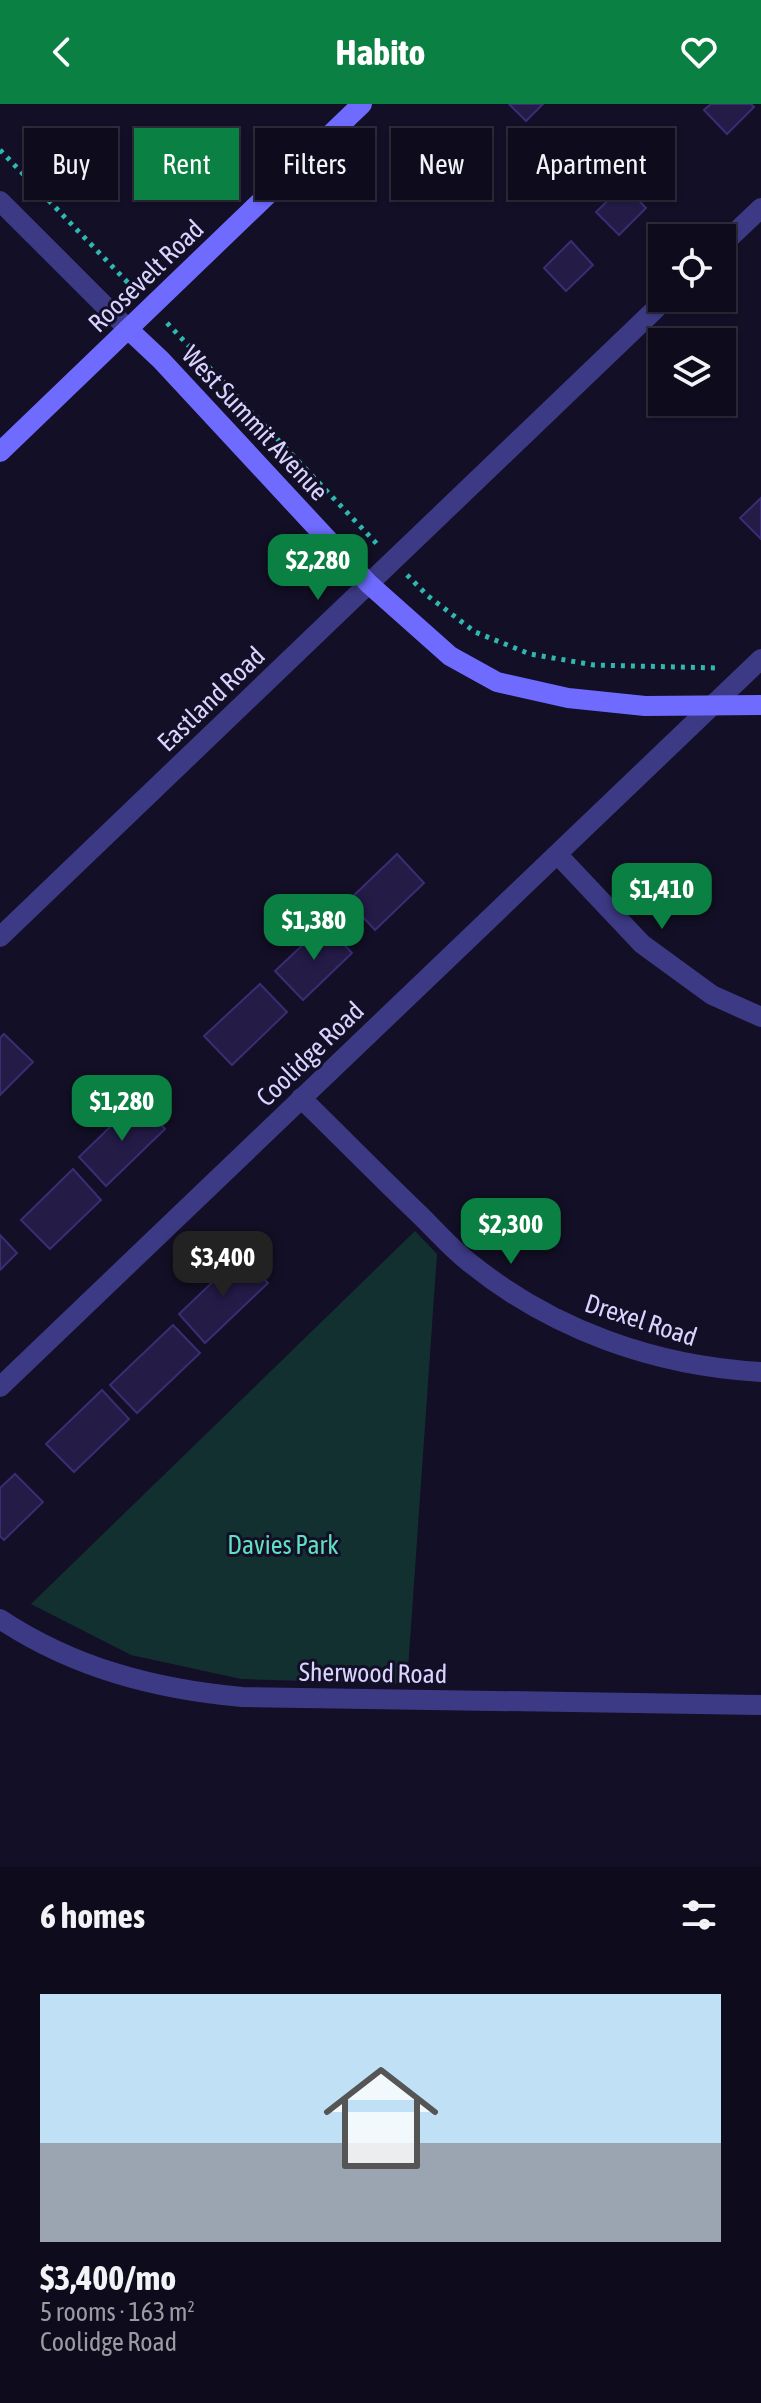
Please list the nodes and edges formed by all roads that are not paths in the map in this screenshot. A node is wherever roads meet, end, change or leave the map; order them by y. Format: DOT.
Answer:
graph roads {
  1 [pos="362,104"];
  2 [pos="0,201"];
  3 [pos="761,208"];
  4 [pos="736,232"];
  5 [pos="652,312"];
  6 [pos="128,329"];
  7 [pos="0,452"];
  8 [pos="369,584"];
  9 [pos="759,661"];
  10 [pos="714,705"];
  11 [pos="761,705"];
  12 [pos="558,855"];
  13 [pos="0,937"];
  14 [pos="761,1017"];
  15 [pos="301,1098"];
  16 [pos="761,1372"];
  17 [pos="0,1387"];
  18 [pos="0,1619"];
  19 [pos="761,1705"];
  1 -- 6 [label="street, Roosevelt Road"];
  2 -- 6 [label="street, West Summit Avenue"];
  3 -- 4 [label="street"];
  5 -- 8 [label="street, Eastland Road"];
  6 -- 7 [label="street, Roosevelt Road"];
  6 -- 8 [label="street, West Summit Avenue"];
  8 -- 10 [label="street, West Summit Avenue"];
  8 -- 13 [label="street, Eastland Road"];
  9 -- 10 [label="street, Coolidge Road"];
  10 -- 11 [label="street, West Summit Avenue"];
  10 -- 12 [label="street, Coolidge Road"];
  12 -- 14 [label="street"];
  12 -- 15 [label="street, Coolidge Road"];
  15 -- 16 [label="street, Drexel Road"];
  15 -- 17 [label="street, Coolidge Road"];
  18 -- 19 [label="street, Sherwood Road"];
}
